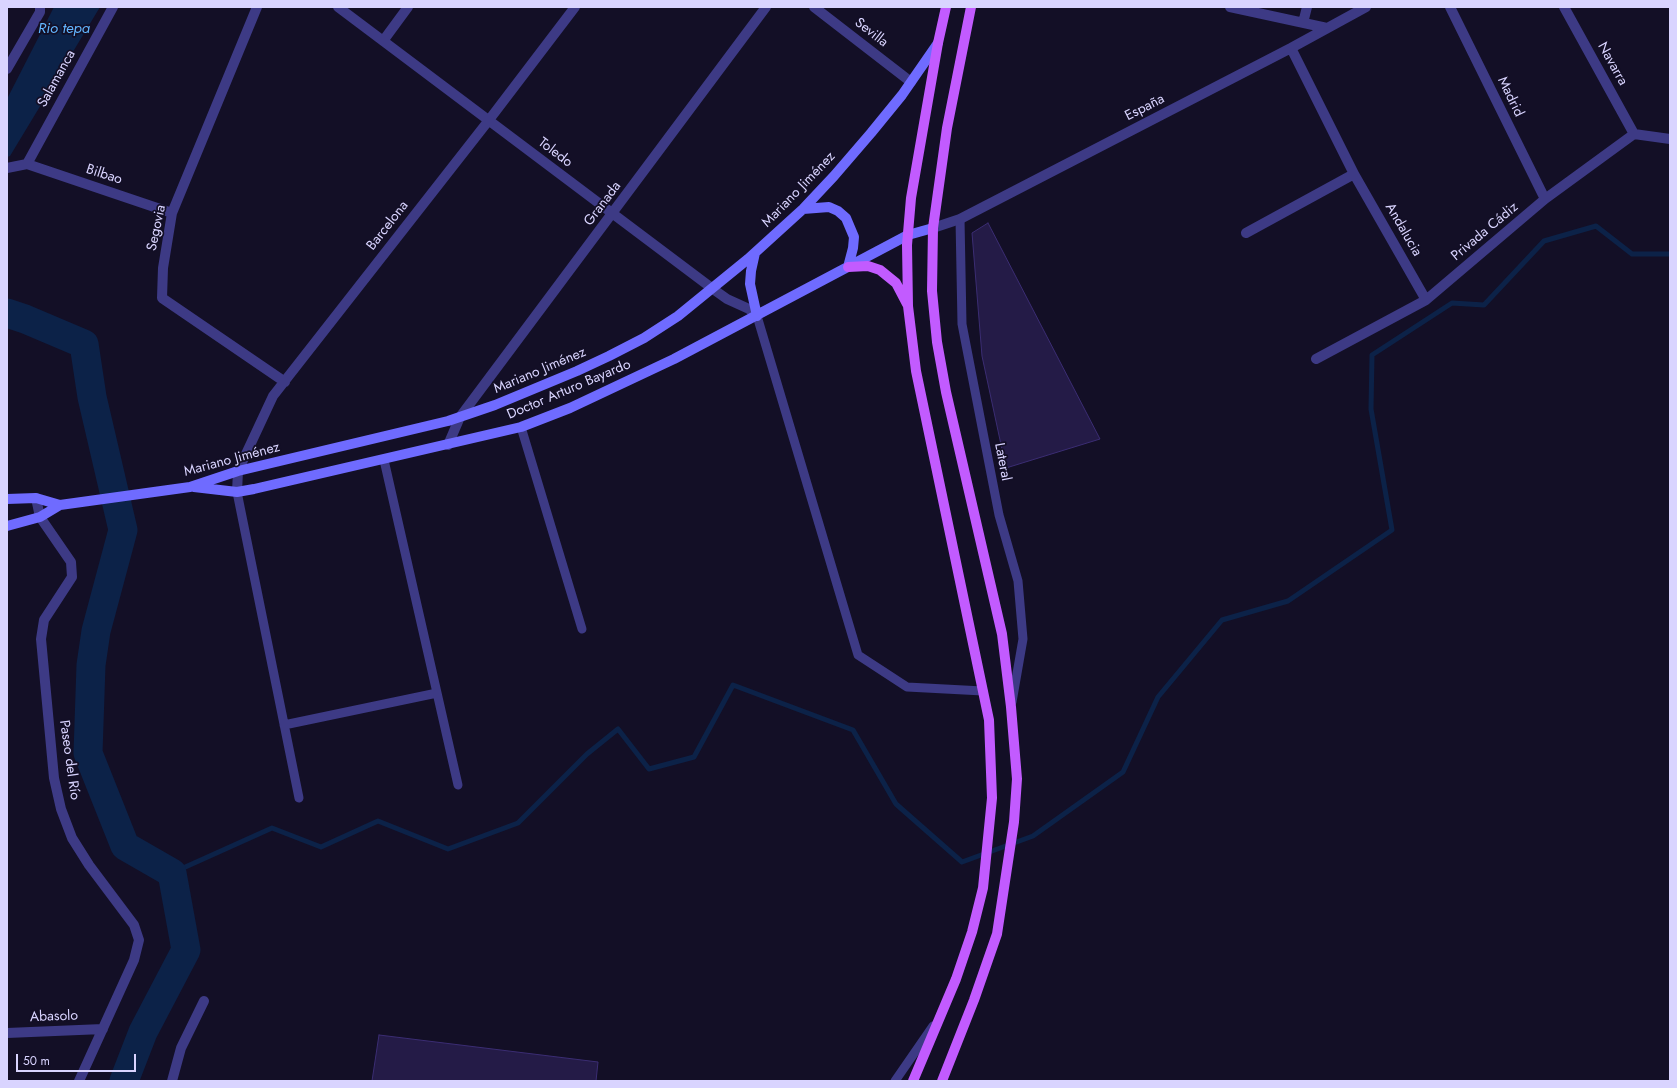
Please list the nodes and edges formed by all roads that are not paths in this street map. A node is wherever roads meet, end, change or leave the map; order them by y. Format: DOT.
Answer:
graph roads {
  1 [pos="40,7"];
  2 [pos="113,7"];
  3 [pos="257,7"];
  4 [pos="338,7"];
  5 [pos="408,7"];
  6 [pos="575,7"];
  7 [pos="766,7"];
  8 [pos="814,7"];
  9 [pos="946,7"];
  10 [pos="971,7"];
  11 [pos="1230,7"];
  12 [pos="1307,7"];
  13 [pos="1366,7"];
  14 [pos="1450,7"];
  15 [pos="1564,7"];
  16 [pos="1303,23"];
  17 [pos="1327,28"];
  18 [pos="383,41"];
  19 [pos="938,43"];
  20 [pos="1291,48"];
  21 [pos="7,69"];
  22 [pos="911,82"];
  23 [pos="488,120"];
  24 [pos="1634,134"];
  25 [pos="1670,139"];
  26 [pos="27,164"];
  27 [pos="7,168"];
  28 [pos="1354,174"];
  29 [pos="1545,199"];
  30 [pos="803,209"];
  31 [pos="172,213"];
  32 [pos="613,214"];
  33 [pos="960,219"];
  34 [pos="933,228"];
  35 [pos="1246,233"];
  36 [pos="908,234"];
  37 [pos="755,253"];
  38 [pos="848,267"];
  39 [pos="712,289"];
  40 [pos="1426,300"];
  41 [pos="908,306"];
  42 [pos="757,316"];
  43 [pos="1316,359"];
  44 [pos="285,382"];
  45 [pos="460,417"];
  46 [pos="521,428"];
  47 [pos="448,445"];
  48 [pos="384,460"];
  49 [pos="238,471"];
  50 [pos="190,487"];
  51 [pos="237,492"];
  52 [pos="36,498"];
  53 [pos="7,499"];
  54 [pos="60,505"];
  55 [pos="40,517"];
  56 [pos="7,526"];
  57 [pos="582,629"];
  58 [pos="983,691"];
  59 [pos="437,693"];
  60 [pos="1011,707"];
  61 [pos="284,725"];
  62 [pos="458,785"];
  63 [pos="299,798"];
  64 [pos="204,1001"];
  65 [pos="941,1015"];
  66 [pos="103,1029"];
  67 [pos="7,1033"];
  68 [pos="79,1081"];
  69 [pos="172,1081"];
  70 [pos="895,1081"];
  71 [pos="914,1081"];
  72 [pos="942,1081"];
  1 -- 21 [label="street"];
  2 -- 26 [label="street, Salamanca"];
  3 -- 31 [label="street, Segovia"];
  4 -- 18 [label="street, Toledo"];
  5 -- 18 [label="street"];
  6 -- 23 [label="street, Barcelona"];
  7 -- 32 [label="street, Granada"];
  8 -- 22 [label="street, Sevilla"];
  9 -- 19 [label="main road"];
  10 -- 34 [label="main road"];
  11 -- 16 [label="street"];
  12 -- 16 [label="street"];
  13 -- 17 [label="street, España"];
  14 -- 29 [label="street, Madrid"];
  15 -- 24 [label="street, Navarra"];
  16 -- 17 [label="street"];
  17 -- 20 [label="street, España"];
  18 -- 23 [label="street, Toledo"];
  19 -- 22 [label="street, Mariano Jiménez"];
  19 -- 36 [label="main road"];
  20 -- 28 [label="street, Andalucia"];
  20 -- 33 [label="street, España"];
  22 -- 30 [label="street, Mariano Jiménez"];
  23 -- 32 [label="street, Toledo"];
  23 -- 44 [label="street, Barcelona"];
  24 -- 25 [label="street"];
  24 -- 29 [label="street, Privada Cádiz"];
  26 -- 27 [label="street"];
  26 -- 31 [label="street, Bilbao"];
  28 -- 35 [label="street"];
  28 -- 40 [label="street, Andalucia"];
  29 -- 40 [label="street, Privada Cádiz"];
  30 -- 37 [label="street, Mariano Jiménez"];
  30 -- 38 [label="street"];
  31 -- 44 [label="street, Segovia"];
  32 -- 39 [label="street, Toledo"];
  32 -- 45 [label="street, Granada"];
  33 -- 34 [label="street, España"];
  33 -- 60 [label="lane, Lateral"];
  34 -- 36 [label="street, Doctor Arturo Bayardo"];
  34 -- 60 [label="main road"];
  36 -- 38 [label="street, Doctor Arturo Bayardo"];
  36 -- 41 [label="main road"];
  37 -- 39 [label="street, Mariano Jiménez"];
  37 -- 42 [label="street"];
  38 -- 41 [label="main road"];
  38 -- 42 [label="street, Doctor Arturo Bayardo"];
  39 -- 42 [label="street, Toledo"];
  39 -- 45 [label="street, Mariano Jiménez"];
  40 -- 43 [label="street, Privada Cádiz"];
  41 -- 58 [label="main road"];
  42 -- 46 [label="street, Doctor Arturo Bayardo"];
  42 -- 58 [label="lane"];
  44 -- 49 [label="street, Barcelona"];
  45 -- 47 [label="street, Granada"];
  45 -- 49 [label="street, Mariano Jiménez"];
  46 -- 47 [label="street, Doctor Arturo Bayardo"];
  46 -- 57 [label="lane"];
  47 -- 48 [label="street, Doctor Arturo Bayardo"];
  48 -- 51 [label="street, Doctor Arturo Bayardo"];
  48 -- 59 [label="lane"];
  49 -- 50 [label="street, Mariano Jiménez"];
  49 -- 51 [label="street"];
  50 -- 51 [label="street, Doctor Arturo Bayardo"];
  50 -- 54 [label="street, Mariano Jiménez"];
  51 -- 61 [label="lane"];
  52 -- 53 [label="street, Mariano Jiménez"];
  52 -- 54 [label="street, Mariano Jiménez"];
  52 -- 55 [label="street, Paseo del Río"];
  54 -- 55 [label="street"];
  55 -- 56 [label="street"];
  55 -- 66 [label="street, Paseo del Río"];
  58 -- 65 [label="main road"];
  59 -- 61 [label="lane"];
  59 -- 62 [label="lane"];
  60 -- 72 [label="main road"];
  61 -- 63 [label="lane"];
  64 -- 69 [label="street"];
  65 -- 70 [label="lane"];
  65 -- 71 [label="main road"];
  66 -- 67 [label="street, Abasolo"];
  66 -- 68 [label="street, Paseo del Río"];
}
